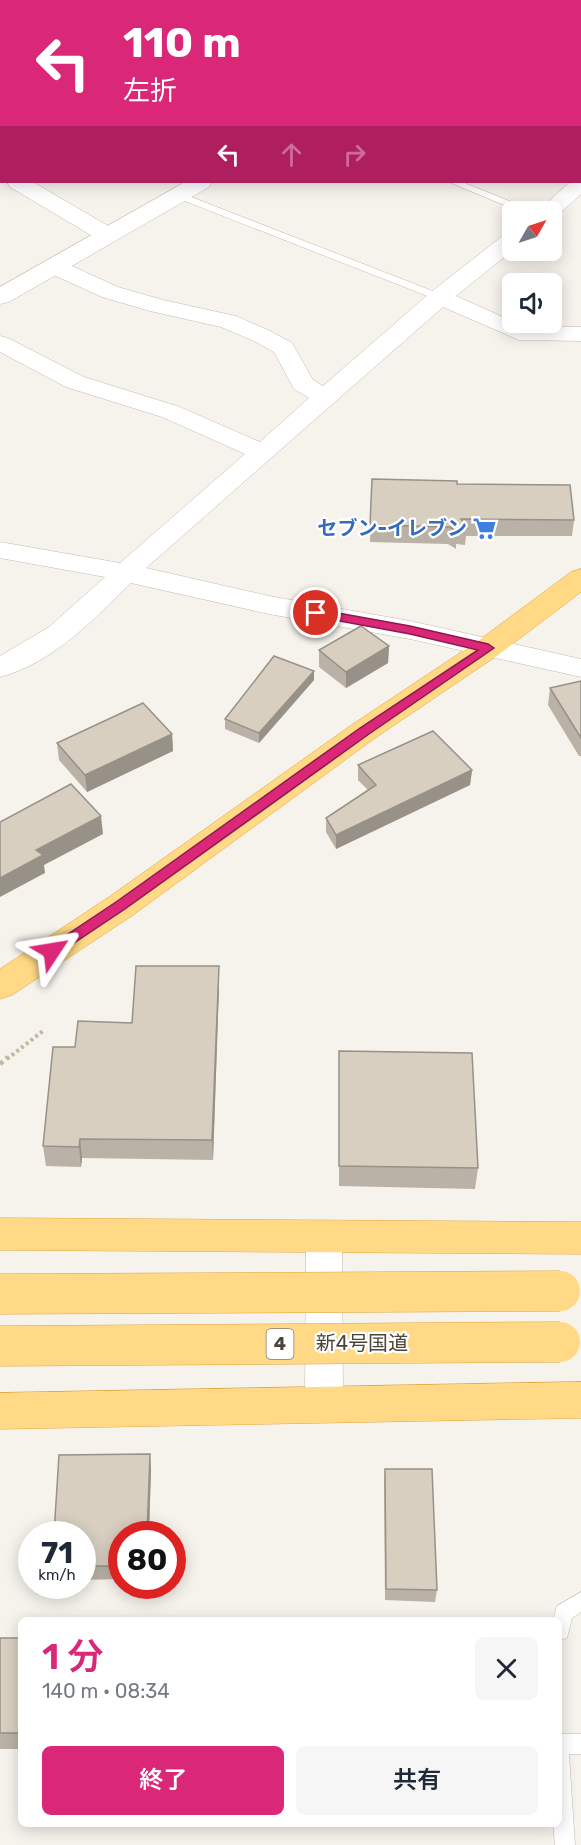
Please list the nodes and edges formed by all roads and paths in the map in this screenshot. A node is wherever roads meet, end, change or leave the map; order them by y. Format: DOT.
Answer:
graph roads {
  1 [pos="20,183"];
  2 [pos="199,183"];
  3 [pos="457,183"];
  4 [pos="581,183"];
  5 [pos="176,194"];
  6 [pos="503,201"];
  7 [pos="561,201"];
  8 [pos="107,235"];
  9 [pos="502,248"];
  10 [pos="53,266"];
  11 [pos="0,297"];
  12 [pos="439,297"];
  13 [pos="581,334"];
  14 [pos="0,343"];
  15 [pos="323,396"];
  16 [pos="264,453"];
  17 [pos="0,550"];
  18 [pos="123,572"];
  19 [pos="581,578"];
  20 [pos="488,648"];
  21 [pos="0,668"];
  22 [pos="581,668"];
  23 [pos="0,986"];
  24 [pos="43,1031"];
  25 [pos="0,1064"];
  26 [pos="0,1234"];
  27 [pos="324,1237"];
  28 [pos="581,1238"];
  29 [pos="581,1291"];
  30 [pos="0,1294"];
  31 [pos="581,1342"];
  32 [pos="0,1346"];
  33 [pos="581,1400"];
  34 [pos="324,1403"];
  35 [pos="0,1411"];
  36 [pos="581,1601"];
  37 [pos="562,1622"];
  38 [pos="562,1744"];
  39 [pos="581,1744"];
  40 [pos="562,1792"];
  41 [pos="565,1845"];
  1 -- 8 [label="street"];
  2 -- 5 [label="street"];
  3 -- 6 [label="lane"];
  4 -- 7 [label="street"];
  5 -- 8 [label="street"];
  5 -- 12 [label="lane"];
  8 -- 10 [label="street"];
  9 -- 12 [label="street"];
  10 -- 11 [label="street"];
  10 -- 15 [label="street"];
  12 -- 13 [label="street"];
  12 -- 15 [label="street"];
  14 -- 16 [label="street"];
  15 -- 16 [label="street"];
  16 -- 18 [label="street"];
  17 -- 18 [label="street"];
  18 -- 20 [label="street"];
  18 -- 21 [label="street"];
  19 -- 20 [label="highway"];
  20 -- 22 [label="street"];
  20 -- 23 [label="highway"];
  24 -- 25 [label="path"];
  26 -- 27 [label="highway"];
  27 -- 28 [label="highway"];
  27 -- 34 [label="street"];
  29 -- 30 [label="highway, bridge"];
  31 -- 32 [label="highway, 新4号国道 / 4, bridge"];
  33 -- 34 [label="highway"];
  34 -- 35 [label="highway"];
  36 -- 37 [label="lane"];
  38 -- 39 [label="lane"];
  40 -- 41 [label="lane"];
}
